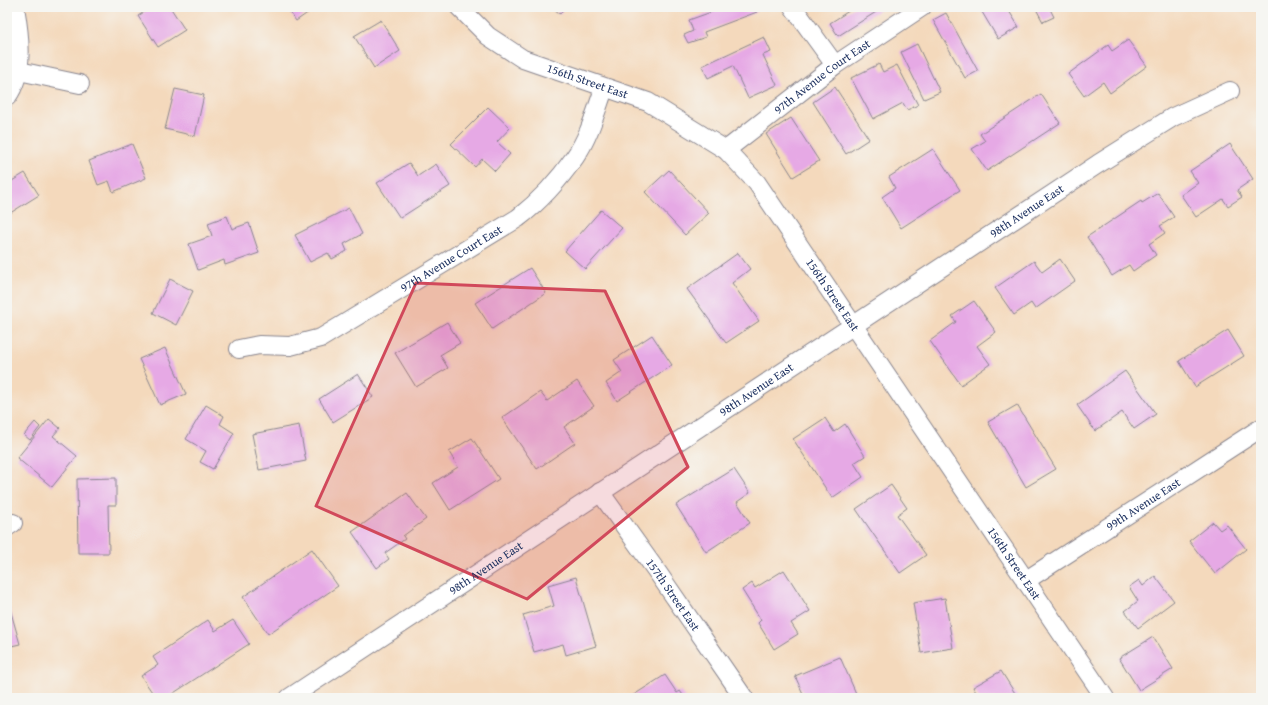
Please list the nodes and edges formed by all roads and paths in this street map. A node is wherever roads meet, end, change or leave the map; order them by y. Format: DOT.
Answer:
graph roads {
  1 [pos="15,7"];
  2 [pos="459,7"];
  3 [pos="793,7"];
  4 [pos="922,7"];
  5 [pos="834,65"];
  6 [pos="19,71"];
  7 [pos="80,84"];
  8 [pos="604,89"];
  9 [pos="1230,91"];
  10 [pos="7,97"];
  11 [pos="726,150"];
  12 [pos="853,327"];
  13 [pos="239,349"];
  14 [pos="1261,428"];
  15 [pos="600,492"];
  16 [pos="1025,581"];
  17 [pos="289,698"];
  18 [pos="744,698"];
  19 [pos="1105,698"];
  1 -- 6 [label="street"];
  2 -- 8 [label="street, 156th Street East"];
  3 -- 5 [label="street"];
  4 -- 5 [label="street, 97th Avenue Court East"];
  5 -- 11 [label="street, 97th Avenue Court East"];
  6 -- 7 [label="street"];
  6 -- 10 [label="street"];
  8 -- 11 [label="street, 156th Street East"];
  8 -- 13 [label="street, 97th Avenue Court East"];
  9 -- 12 [label="street, 98th Avenue East"];
  11 -- 12 [label="street, 156th Street East"];
  12 -- 15 [label="street, 98th Avenue East"];
  12 -- 16 [label="street, 156th Street East"];
  14 -- 16 [label="street, 99th Avenue East"];
  15 -- 17 [label="street, 98th Avenue East"];
  15 -- 18 [label="street, 157th Street East"];
  16 -- 19 [label="street, 156th Street East"];
}
